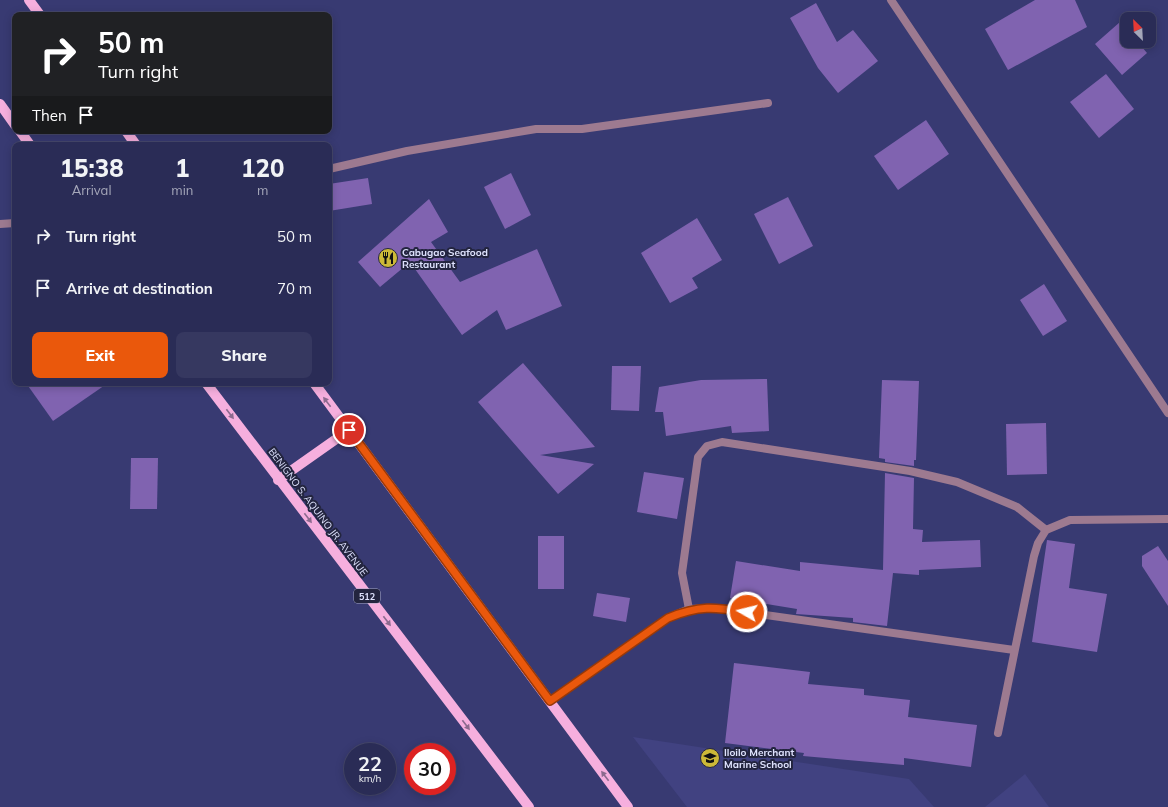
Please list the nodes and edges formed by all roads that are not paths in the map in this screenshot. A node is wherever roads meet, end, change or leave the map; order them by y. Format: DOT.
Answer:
graph roads {
  1 [pos="28,0"];
  2 [pos="891,0"];
  3 [pos="38,12"];
  4 [pos="768,103"];
  5 [pos="0,104"];
  6 [pos="12,120"];
  7 [pos="332,168"];
  8 [pos="12,223"];
  9 [pos="0,224"];
  10 [pos="208,386"];
  11 [pos="316,386"];
  12 [pos="1168,413"];
  13 [pos="349,430"];
  14 [pos="278,480"];
  15 [pos="1168,519"];
  16 [pos="1046,530"];
  17 [pos="689,609"];
  18 [pos="1014,650"];
  19 [pos="550,701"];
  20 [pos="998,733"];
  21 [pos="529,807"];
  22 [pos="628,807"];
  1 -- 3 [label="main road"];
  2 -- 12 [label="street"];
  4 -- 7 [label="street"];
  5 -- 6 [label="main road"];
  8 -- 9 [label="street"];
  10 -- 14 [label="main road, BENIGNO S. AQUINO JR. AVENUE / 512, one-way"];
  13 -- 11 [label="main road, one-way"];
  13 -- 14 [label="main road"];
  13 -- 19 [label="main road"];
  14 -- 21 [label="main road, BENIGNO S. AQUINO JR. AVENUE / 512, one-way"];
  15 -- 16 [label="street"];
  16 -- 17 [label="street"];
  16 -- 18 [label="street"];
  17 -- 18 [label="street"];
  17 -- 19 [label="street"];
  18 -- 20 [label="street"];
  22 -- 19 [label="main road, one-way"];
}
